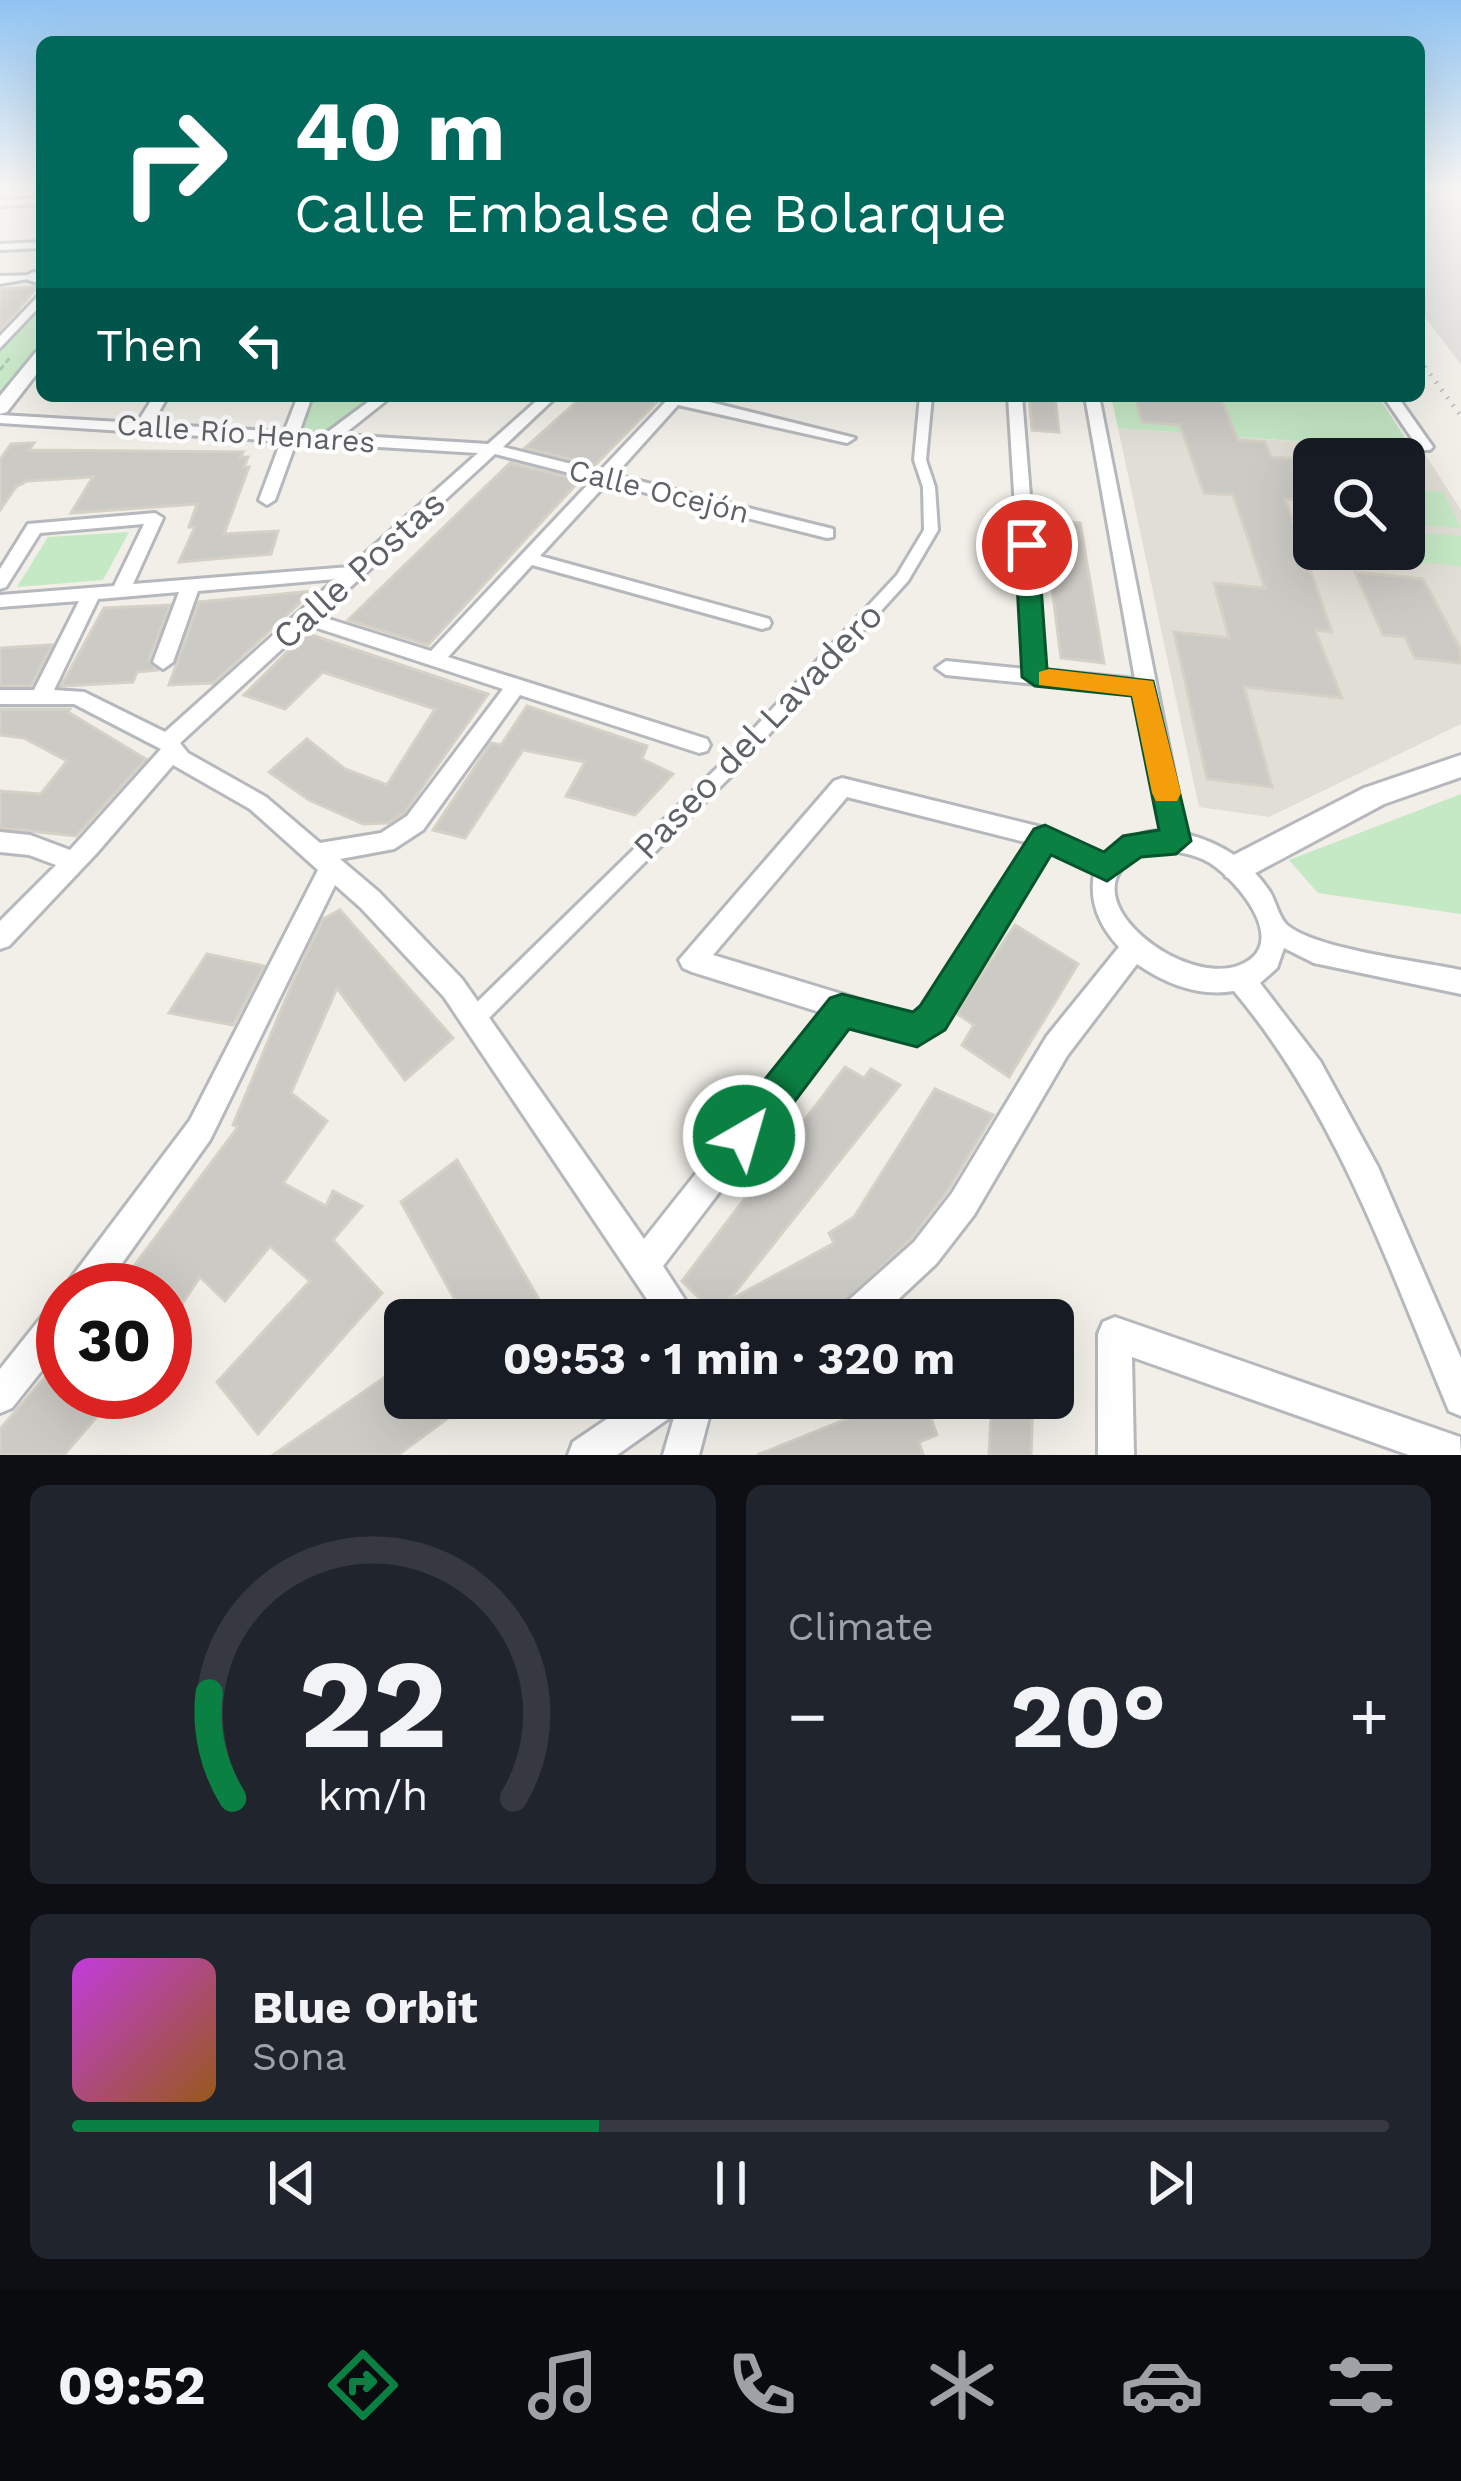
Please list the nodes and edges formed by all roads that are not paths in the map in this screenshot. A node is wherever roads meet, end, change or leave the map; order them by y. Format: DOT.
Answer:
graph roads {
  1 [pos="36,278"];
  2 [pos="0,280"];
  3 [pos="36,302"];
  4 [pos="16,323"];
  5 [pos="0,325"];
  6 [pos="0,344"];
  7 [pos="36,363"];
  8 [pos="157,402"];
  9 [pos="303,402"];
  10 [pos="377,402"];
  11 [pos="543,402"];
  12 [pos="673,402"];
  13 [pos="694,402"];
  14 [pos="925,402"];
  15 [pos="1015,402"];
  16 [pos="1093,402"];
  17 [pos="1394,402"];
  18 [pos="0,408"];
  19 [pos="0,419"];
  20 [pos="143,426"];
  21 [pos="290,436"];
  22 [pos="329,438"];
  23 [pos="847,438"];
  24 [pos="1418,438"];
  25 [pos="492,449"];
  26 [pos="605,478"];
  27 [pos="267,500"];
  28 [pos="827,533"];
  29 [pos="529,559"];
  30 [pos="357,572"];
  31 [pos="0,583"];
  32 [pos="191,585"];
  33 [pos="121,590"];
  34 [pos="91,594"];
  35 [pos="0,601"];
  36 [pos="306,618"];
  37 [pos="762,623"];
  38 [pos="433,661"];
  39 [pos="163,662"];
  40 [pos="946,668"];
  41 [pos="1035,677"];
  42 [pos="516,686"];
  43 [pos="1144,687"];
  44 [pos="42,693"];
  45 [pos="0,697"];
  46 [pos="699,745"];
  47 [pos="168,747"];
  48 [pos="1461,766"];
  49 [pos="1045,838"];
  50 [pos="1176,841"];
  51 [pos="0,842"];
  52 [pos="70,860"];
  53 [pos="325,860"];
  54 [pos="1107,868"];
  55 [pos="1237,868"];
  56 [pos="1275,931"];
  57 [pos="0,938"];
  58 [pos="1133,949"];
  59 [pos="1240,979"];
  60 [pos="1461,982"];
  61 [pos="842,1010"];
  62 [pos="475,1018"];
  63 [pos="102,1263"];
  64 [pos="645,1264"];
  65 [pos="668,1299"];
  66 [pos="875,1299"];
  67 [pos="36,1351"];
  68 [pos="0,1396"];
  69 [pos="1461,1399"];
  70 [pos="638,1419"];
  71 [pos="691,1419"];
  72 [pos="586,1455"];
  73 [pos="681,1455"];
  74 [pos="1116,1455"];
  75 [pos="1460,1455"];
  1 -- 2 [label="street"];
  3 -- 4 [label="street"];
  4 -- 5 [label="street"];
  4 -- 6 [label="street"];
  7 -- 18 [label="street"];
  8 -- 20 [label="street"];
  9 -- 21 [label="street"];
  10 -- 22 [label="street"];
  11 -- 25 [label="street, Calle Postas"];
  12 -- 26 [label="street"];
  13 -- 23 [label="street"];
  14 -- 62 [label="street, Paseo del Lavadero"];
  15 -- 41 [label="street"];
  16 -- 43 [label="street"];
  17 -- 24 [label="street"];
  19 -- 20 [label="street, Calle Río Henares"];
  20 -- 21 [label="street, Calle Río Henares"];
  21 -- 22 [label="street, Calle Río Henares"];
  21 -- 27 [label="street"];
  22 -- 25 [label="street, Calle Río Henares"];
  25 -- 26 [label="street, Calle Ocejón"];
  25 -- 30 [label="street, Calle Postas"];
  26 -- 28 [label="street, Calle Ocejón"];
  26 -- 29 [label="street"];
  29 -- 37 [label="street"];
  29 -- 38 [label="street"];
  30 -- 32 [label="street"];
  30 -- 36 [label="street, Calle Postas"];
  31 -- 33 [label="street"];
  32 -- 33 [label="street"];
  32 -- 39 [label="street"];
  33 -- 34 [label="street"];
  34 -- 35 [label="street"];
  34 -- 44 [label="street"];
  36 -- 38 [label="street"];
  36 -- 47 [label="street, Calle Postas"];
  38 -- 42 [label="street"];
  40 -- 41 [label="street"];
  41 -- 43 [label="street"];
  42 -- 46 [label="street"];
  42 -- 53 [label="street"];
  43 -- 50 [label="street"];
  44 -- 45 [label="street"];
  44 -- 47 [label="street"];
  47 -- 52 [label="street, Calle Postas"];
  47 -- 53 [label="street"];
  48 -- 55 [label="street"];
  49 -- 54 [label="street"];
  49 -- 61 [label="street"];
  49 -- 61 [label="street"];
  50 -- 54 [label="street"];
  50 -- 55 [label="street"];
  51 -- 52 [label="street"];
  52 -- 57 [label="street, Calle Postas"];
  53 -- 62 [label="street"];
  53 -- 63 [label="street"];
  54 -- 58 [label="street"];
  55 -- 56 [label="street"];
  56 -- 59 [label="street"];
  56 -- 60 [label="street"];
  58 -- 59 [label="street"];
  58 -- 66 [label="street"];
  59 -- 69 [label="street"];
  61 -- 64 [label="street"];
  62 -- 64 [label="street"];
  64 -- 65 [label="street"];
  67 -- 68 [label="street"];
  70 -- 72 [label="street"];
  71 -- 73 [label="street"];
  74 -- 75 [label="street"];
}
